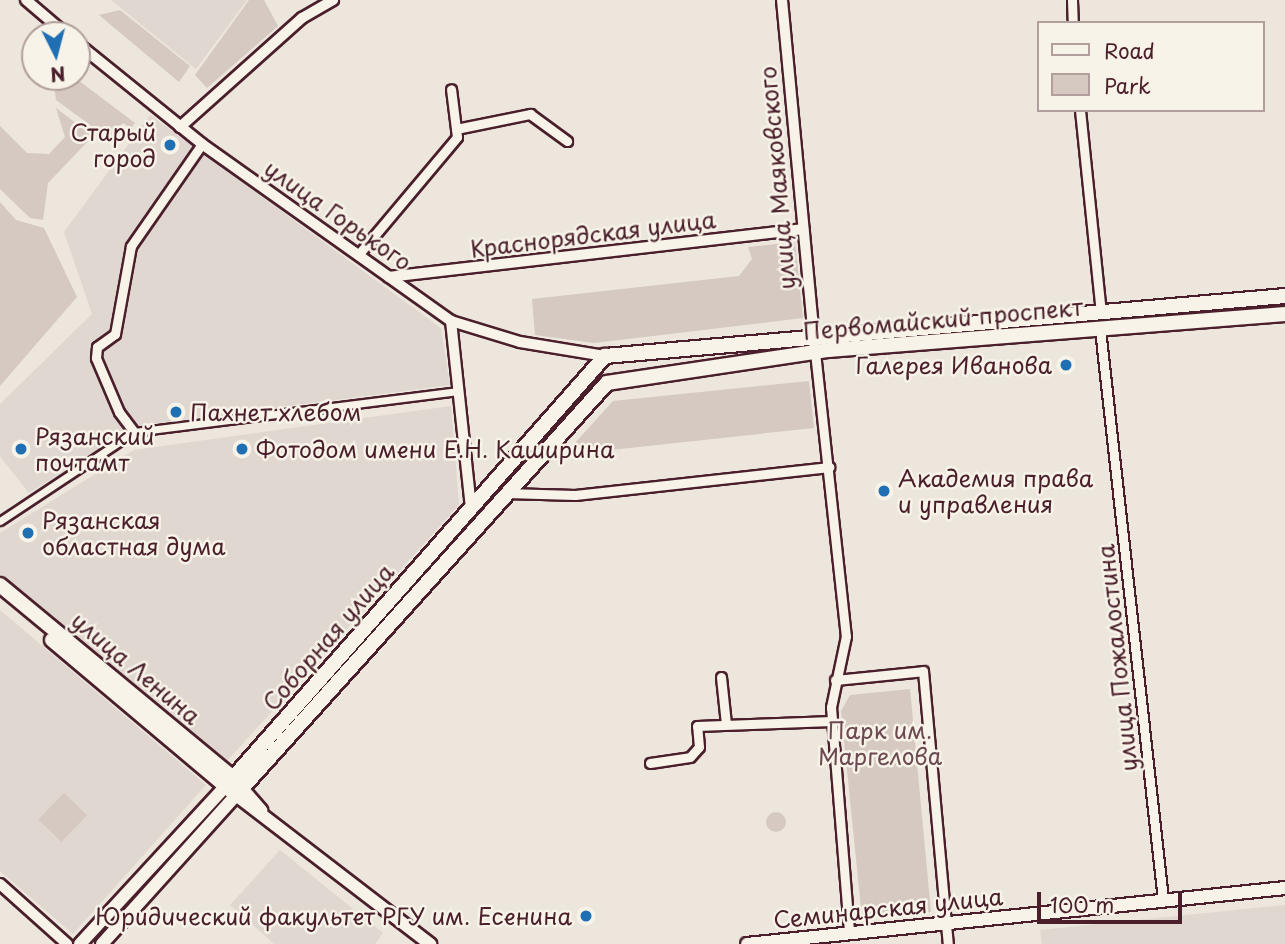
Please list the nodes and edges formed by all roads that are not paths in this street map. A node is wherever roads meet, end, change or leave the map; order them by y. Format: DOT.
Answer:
graph roads {
  1 [pos="26,0"];
  2 [pos="333,0"];
  3 [pos="782,0"];
  4 [pos="1072,0"];
  5 [pos="51,21"];
  6 [pos="1073,21"];
  7 [pos="91,55"];
  8 [pos="451,89"];
  9 [pos="1080,112"];
  10 [pos="180,128"];
  11 [pos="456,128"];
  12 [pos="567,141"];
  13 [pos="202,144"];
  14 [pos="803,229"];
  15 [pos="358,256"];
  16 [pos="389,277"];
  17 [pos="1285,296"];
  18 [pos="1101,313"];
  19 [pos="1285,314"];
  20 [pos="451,321"];
  21 [pos="1100,329"];
  22 [pos="813,336"];
  23 [pos="815,352"];
  24 [pos="606,356"];
  25 [pos="607,383"];
  26 [pos="452,392"];
  27 [pos="134,432"];
  28 [pos="829,467"];
  29 [pos="504,493"];
  30 [pos="471,509"];
  31 [pos="0,521"];
  32 [pos="0,584"];
  33 [pos="0,597"];
  34 [pos="721,677"];
  35 [pos="835,680"];
  36 [pos="832,721"];
  37 [pos="726,724"];
  38 [pos="650,763"];
  39 [pos="234,787"];
  40 [pos="0,884"];
  41 [pos="1285,888"];
  42 [pos="1163,900"];
  43 [pos="946,923"];
  44 [pos="849,933"];
  45 [pos="67,944"];
  46 [pos="80,944"];
  47 [pos="102,944"];
  48 [pos="430,944"];
  49 [pos="747,944"];
  50 [pos="948,944"];
  1 -- 5 [label="street"];
  2 -- 10 [label="street"];
  3 -- 14 [label="street, улица Маяковского"];
  4 -- 6 [label="street"];
  7 -- 10 [label="street, улица Горького"];
  8 -- 11 [label="street"];
  9 -- 18 [label="street"];
  10 -- 13 [label="street, улица Горького"];
  11 -- 12 [label="street"];
  11 -- 15 [label="street"];
  13 -- 15 [label="street, улица Горького"];
  13 -- 27 [label="street"];
  14 -- 16 [label="street, Краснорядская улица"];
  14 -- 22 [label="street, улица Маяковского"];
  15 -- 16 [label="street, улица Горького"];
  16 -- 20 [label="street, улица Горького"];
  17 -- 18 [label="main road, Первомайский проспект"];
  18 -- 22 [label="main road, Первомайский проспект"];
  19 -- 21 [label="main road, Первомайский проспект"];
  20 -- 24 [label="street, улица Горького"];
  20 -- 30 [label="street"];
  21 -- 23 [label="main road, Первомайский проспект"];
  21 -- 42 [label="street, улица Пожалостина"];
  22 -- 23 [label="street, улица Маяковского"];
  22 -- 24 [label="main road, Первомайский проспект"];
  23 -- 25 [label="main road, Первомайский проспект"];
  23 -- 28 [label="street"];
  24 -- 30 [label="main road, Соборная улица"];
  25 -- 29 [label="main road, Соборная улица"];
  26 -- 27 [label="street"];
  27 -- 31 [label="street"];
  28 -- 29 [label="street"];
  28 -- 35 [label="street"];
  29 -- 39 [label="main road, Соборная улица"];
  30 -- 39 [label="main road, Соборная улица"];
  32 -- 39 [label="main road, улица Ленина"];
  33 -- 39 [label="main road, улица Ленина"];
  34 -- 37 [label="street"];
  35 -- 36 [label="street"];
  35 -- 43 [label="street"];
  36 -- 37 [label="street"];
  36 -- 44 [label="street"];
  37 -- 38 [label="street"];
  39 -- 46 [label="main road, Соборная улица"];
  39 -- 47 [label="main road, Соборная улица"];
  39 -- 48 [label="main road"];
  40 -- 45 [label="street"];
  41 -- 42 [label="main road, Семинарская улица"];
  42 -- 43 [label="main road, Семинарская улица"];
  43 -- 44 [label="main road, Семинарская улица"];
  43 -- 50 [label="street"];
  44 -- 49 [label="main road, Семинарская улица"];
}
